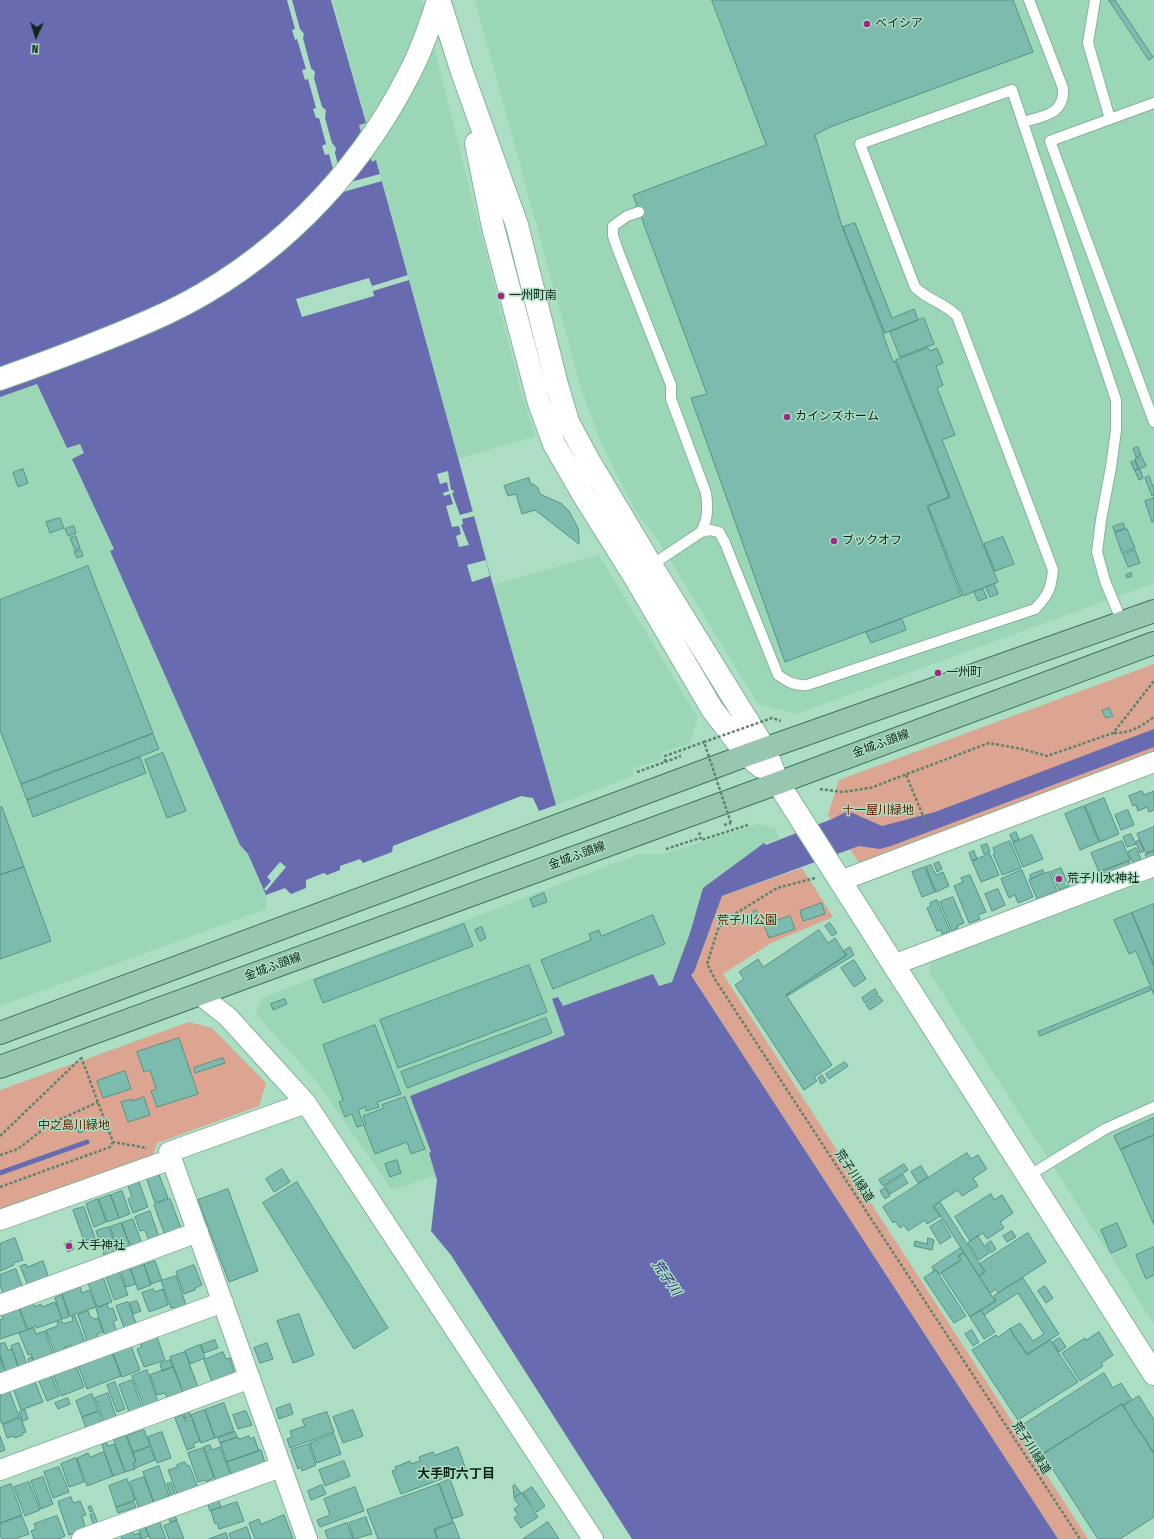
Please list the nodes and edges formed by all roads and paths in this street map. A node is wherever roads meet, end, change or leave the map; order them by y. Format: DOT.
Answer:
graph roads {
  1 [pos="439,0"];
  2 [pos="1029,0"];
  3 [pos="1095,0"];
  4 [pos="1154,103"];
  5 [pos="1110,119"];
  6 [pos="1023,122"];
  7 [pos="639,212"];
  8 [pos="0,379"];
  9 [pos="1154,422"];
  10 [pos="701,532"];
  11 [pos="642,570"];
  12 [pos="1154,611"];
  13 [pos="1122,622"];
  14 [pos="1154,643"];
  15 [pos="1154,681"];
  16 [pos="1154,717"];
  17 [pos="781,721"];
  18 [pos="1113,733"];
  19 [pos="704,742"];
  20 [pos="756,752"];
  21 [pos="682,756"];
  22 [pos="665,762"];
  23 [pos="1154,762"];
  24 [pos="637,772"];
  25 [pos="906,775"];
  26 [pos="778,783"];
  27 [pos="813,788"];
  28 [pos="748,825"];
  29 [pos="718,827"];
  30 [pos="705,831"];
  31 [pos="931,834"];
  32 [pos="700,838"];
  33 [pos="666,849"];
  34 [pos="1154,866"];
  35 [pos="834,872"];
  36 [pos="893,965"];
  37 [pos="199,994"];
  38 [pos="0,1033"];
  39 [pos="78,1049"];
  40 [pos="0,1067"];
  41 [pos="98,1102"];
  42 [pos="306,1103"];
  43 [pos="1154,1107"];
  44 [pos="0,1136"];
  45 [pos="113,1142"];
  46 [pos="0,1155"];
  47 [pos="171,1155"];
  48 [pos="1028,1176"];
  49 [pos="0,1187"];
  50 [pos="0,1220"];
  51 [pos="198,1232"];
  52 [pos="223,1302"];
  53 [pos="0,1305"];
  54 [pos="1154,1374"];
  55 [pos="250,1378"];
  56 [pos="0,1384"];
  57 [pos="281,1467"];
  58 [pos="0,1470"];
  59 [pos="82,1539"];
  60 [pos="306,1539"];
  61 [pos="592,1539"];
  62 [pos="1080,1539"];
  1 -- 8 [label="street"];
  1 -- 11 [label="street"];
  2 -- 6 [label="lane"];
  3 -- 5 [label="lane"];
  4 -- 5 [label="lane"];
  5 -- 9 [label="lane"];
  6 -- 10 [label="lane"];
  6 -- 13 [label="lane"];
  7 -- 10 [label="lane"];
  10 -- 11 [label="lane"];
  11 -- 20 [label="street"];
  12 -- 13 [label="main road"];
  13 -- 20 [label="main road"];
  14 -- 26 [label="main road, 金城ふ頭線"];
  15 -- 18 [label="path"];
  16 -- 18 [label="path"];
  17 -- 19 [label="path, bridge"];
  18 -- 25 [label="path"];
  19 -- 22 [label="path"];
  19 -- 29 [label="path, bridge"];
  20 -- 26 [label="street"];
  20 -- 38 [label="main road"];
  21 -- 22 [label="path"];
  22 -- 24 [label="path"];
  23 -- 35 [label="street"];
  25 -- 27 [label="path"];
  25 -- 31 [label="path"];
  26 -- 35 [label="street"];
  26 -- 37 [label="main road, 金城ふ頭線"];
  28 -- 32 [label="path"];
  30 -- 32 [label="path"];
  32 -- 33 [label="path"];
  34 -- 36 [label="street"];
  35 -- 36 [label="street"];
  35 -- 62 [label="path, 荒子川緑道"];
  36 -- 48 [label="street"];
  37 -- 39 [label="main road, 金城ふ頭線"];
  37 -- 42 [label="street"];
  39 -- 40 [label="main road, 金城ふ頭線"];
  39 -- 41 [label="path"];
  39 -- 44 [label="path"];
  41 -- 45 [label="path"];
  41 -- 46 [label="path"];
  42 -- 47 [label="street"];
  42 -- 61 [label="street"];
  43 -- 48 [label="lane"];
  45 -- 47 [label="path"];
  45 -- 49 [label="path"];
  47 -- 50 [label="street"];
  47 -- 51 [label="street"];
  48 -- 54 [label="street"];
  51 -- 52 [label="street"];
  51 -- 53 [label="street"];
  52 -- 55 [label="street"];
  52 -- 56 [label="street"];
  55 -- 57 [label="street"];
  55 -- 58 [label="street"];
  57 -- 59 [label="street"];
  57 -- 60 [label="street"];
}
